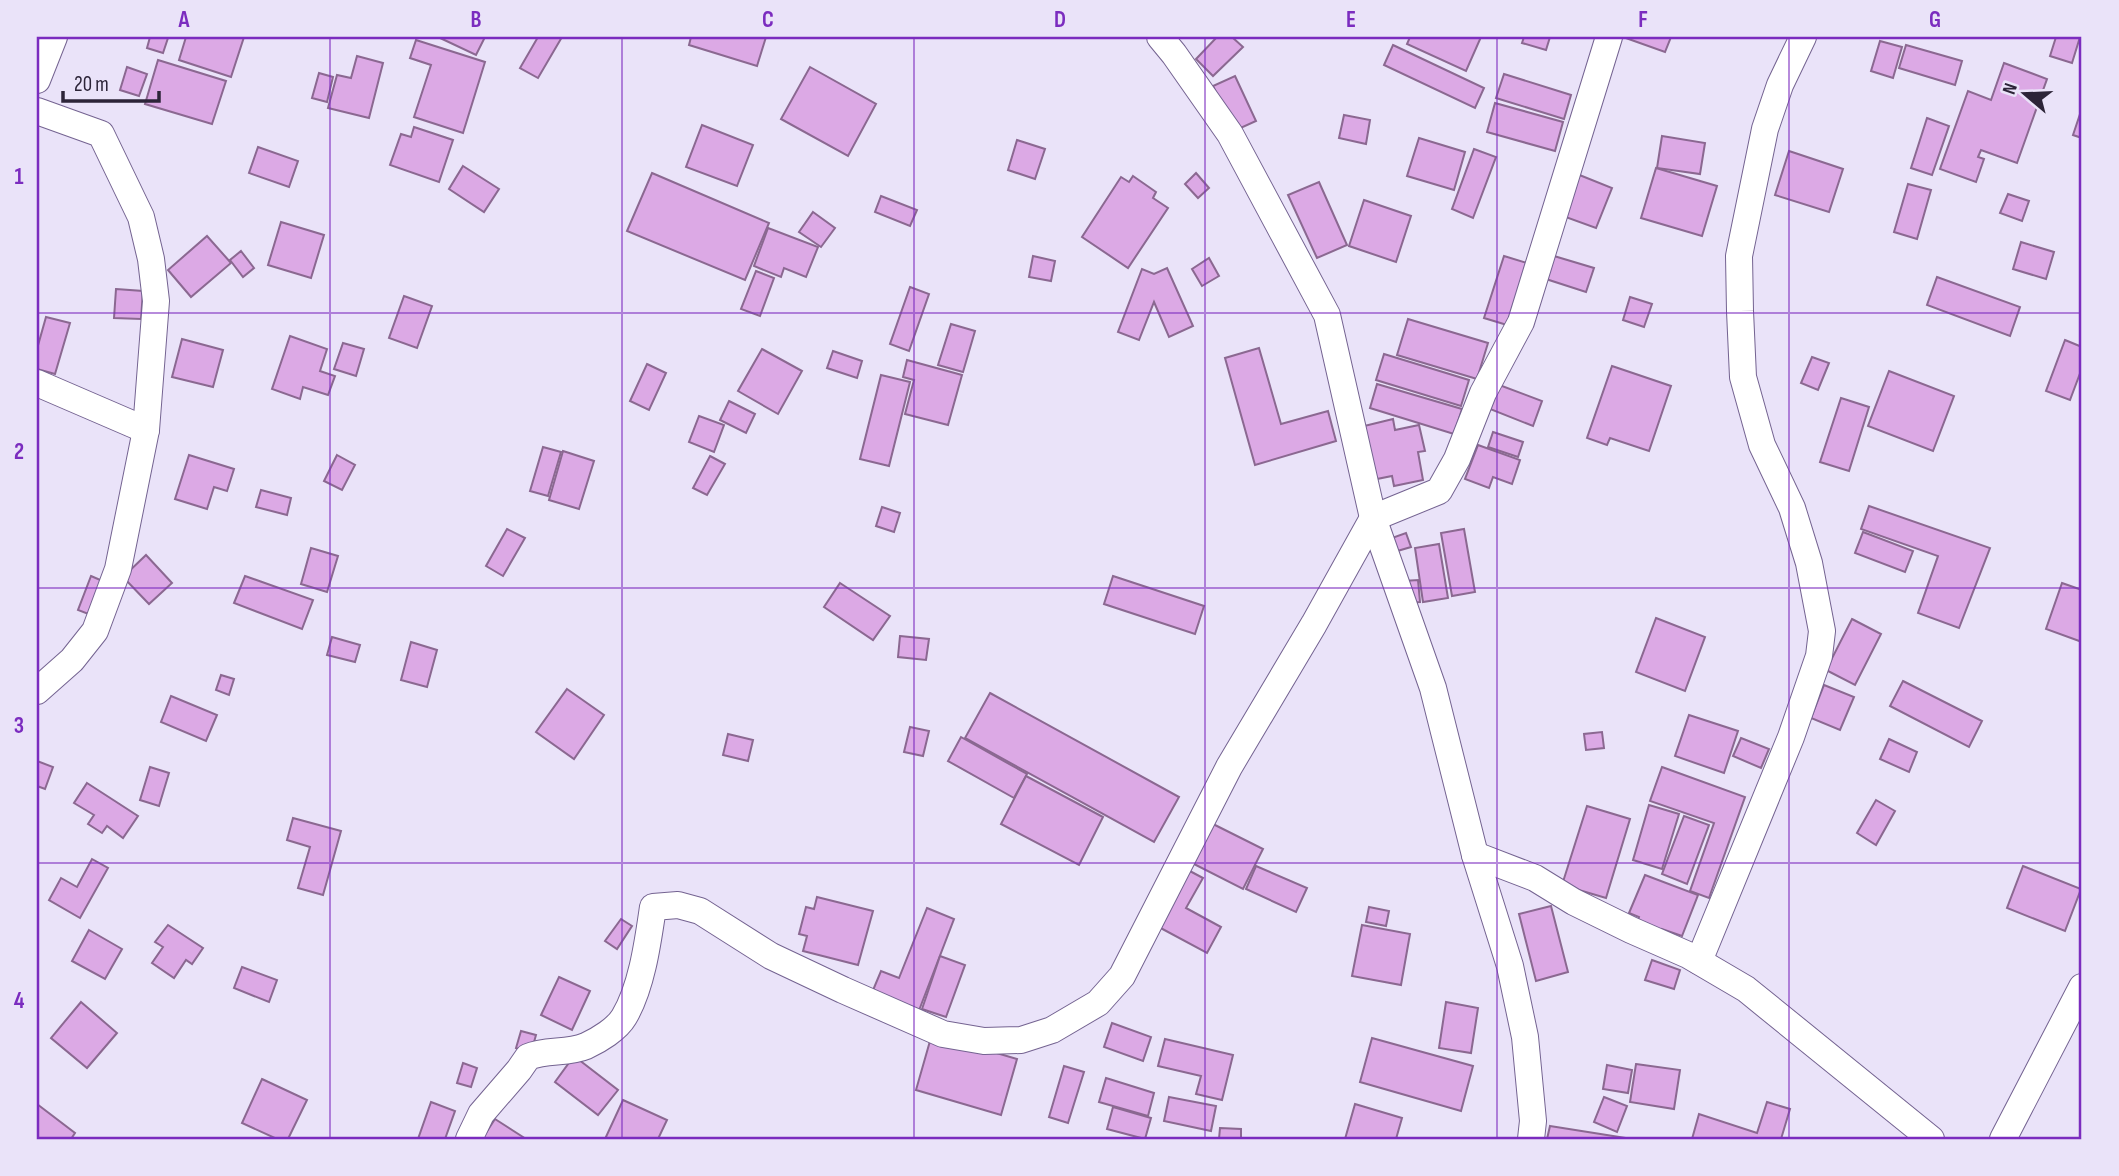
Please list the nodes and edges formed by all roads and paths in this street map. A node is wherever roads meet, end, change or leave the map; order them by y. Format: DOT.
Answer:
graph roads {
  1 [pos="54,37"];
  2 [pos="1160,37"];
  3 [pos="1609,37"];
  4 [pos="1802,37"];
  5 [pos="37,80"];
  6 [pos="37,111"];
  7 [pos="37,383"];
  8 [pos="146,430"];
  9 [pos="1373,518"];
  10 [pos="37,691"];
  11 [pos="1475,855"];
  12 [pos="1699,961"];
  13 [pos="2082,987"];
  14 [pos="469,1139"];
  15 [pos="1531,1139"];
  16 [pos="1931,1139"];
  17 [pos="2003,1139"];
  1 -- 5 [label="street"];
  2 -- 9 [label="street"];
  3 -- 9 [label="street"];
  4 -- 12 [label="street"];
  6 -- 8 [label="street"];
  7 -- 8 [label="street"];
  8 -- 10 [label="street"];
  9 -- 11 [label="street"];
  9 -- 14 [label="street"];
  11 -- 12 [label="street"];
  11 -- 15 [label="street"];
  12 -- 16 [label="street"];
  13 -- 17 [label="street"];
}
